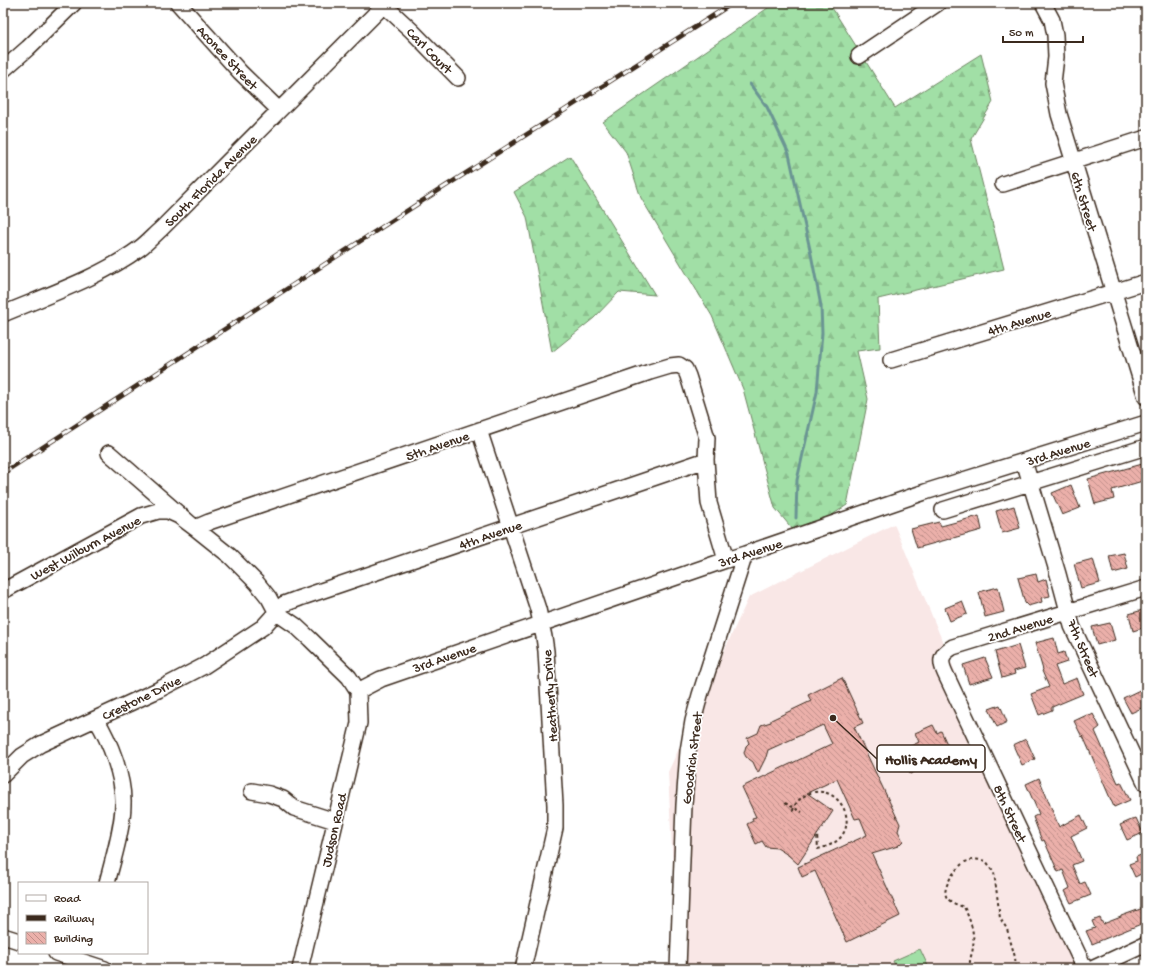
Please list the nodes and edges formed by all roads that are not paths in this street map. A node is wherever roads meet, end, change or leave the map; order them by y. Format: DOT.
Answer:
graph roads {
  1 [pos="74,3"];
  2 [pos="178,3"];
  3 [pos="938,3"];
  4 [pos="1043,3"];
  5 [pos="385,4"];
  6 [pos="859,56"];
  7 [pos="3,70"];
  8 [pos="458,78"];
  9 [pos="279,110"];
  10 [pos="1146,138"];
  11 [pos="1073,161"];
  12 [pos="1003,184"];
  13 [pos="1146,282"];
  14 [pos="1113,292"];
  15 [pos="3,314"];
  16 [pos="891,360"];
  17 [pos="1146,397"];
  18 [pos="1146,423"];
  19 [pos="478,430"];
  20 [pos="1146,447"];
  21 [pos="110,453"];
  22 [pos="706,460"];
  23 [pos="1024,461"];
  24 [pos="1031,482"];
  25 [pos="943,510"];
  26 [pos="511,527"];
  27 [pos="195,528"];
  28 [pos="745,554"];
  29 [pos="726,560"];
  30 [pos="1146,588"];
  31 [pos="3,591"];
  32 [pos="1068,612"];
  33 [pos="277,613"];
  34 [pos="541,624"];
  35 [pos="942,656"];
  36 [pos="358,691"];
  37 [pos="96,719"];
  38 [pos="3,775"];
  39 [pos="1146,784"];
  40 [pos="252,791"];
  41 [pos="335,821"];
  42 [pos="107,882"];
  43 [pos="3,936"];
  44 [pos="18,941"];
  45 [pos="1146,944"];
  46 [pos="59,954"];
  47 [pos="87,962"];
  48 [pos="105,969"];
  49 [pos="300,969"];
  50 [pos="523,969"];
  51 [pos="678,969"];
  52 [pos="1085,969"];
  53 [pos="1092,969"];
  1 -- 7 [label="street"];
  2 -- 9 [label="street, Aconee Street"];
  3 -- 6 [label="street"];
  4 -- 11 [label="street, 6th Street"];
  5 -- 8 [label="street, Carl Court"];
  5 -- 9 [label="street, South Florida Avenue"];
  9 -- 15 [label="street, South Florida Avenue"];
  10 -- 11 [label="street"];
  11 -- 12 [label="street"];
  11 -- 14 [label="street, 6th Street"];
  13 -- 14 [label="street, 4th Avenue"];
  14 -- 16 [label="street, 4th Avenue"];
  14 -- 17 [label="street, 6th Street"];
  18 -- 23 [label="street, 3rd Avenue"];
  19 -- 22 [label="street, 5th Avenue"];
  19 -- 26 [label="street, Heatherly Drive"];
  19 -- 27 [label="street, 5th Avenue"];
  20 -- 24 [label="street, 3rd Avenue"];
  21 -- 27 [label="street"];
  22 -- 26 [label="street, 4th Avenue"];
  22 -- 29 [label="street"];
  23 -- 24 [label="street, 7th Street"];
  23 -- 28 [label="street, 3rd Avenue"];
  24 -- 25 [label="street, 3rd Avenue"];
  24 -- 32 [label="street, 7th Street"];
  26 -- 33 [label="street, 4th Avenue"];
  26 -- 34 [label="street, Heatherly Drive"];
  27 -- 31 [label="street, West Wilburn Avenue"];
  27 -- 33 [label="street, West Wilburn Avenue"];
  28 -- 29 [label="street, 3rd Avenue"];
  28 -- 51 [label="street, Goodrich Street"];
  29 -- 34 [label="street, 3rd Avenue"];
  30 -- 32 [label="street, 2nd Avenue"];
  32 -- 35 [label="street, 2nd Avenue"];
  32 -- 39 [label="street, 7th Street"];
  33 -- 36 [label="street, West Wilburn Avenue"];
  33 -- 37 [label="street, Crestone Drive"];
  34 -- 36 [label="street, 3rd Avenue"];
  34 -- 50 [label="street, Heatherly Drive"];
  35 -- 52 [label="street, 8th Street"];
  36 -- 41 [label="street, Judson Road"];
  37 -- 38 [label="street, Crestone Drive"];
  37 -- 42 [label="street"];
  40 -- 41 [label="street"];
  41 -- 49 [label="street, Judson Road"];
  43 -- 44 [label="street"];
  45 -- 53 [label="street"];
  46 -- 47 [label="street"];
  47 -- 48 [label="street"];
}
